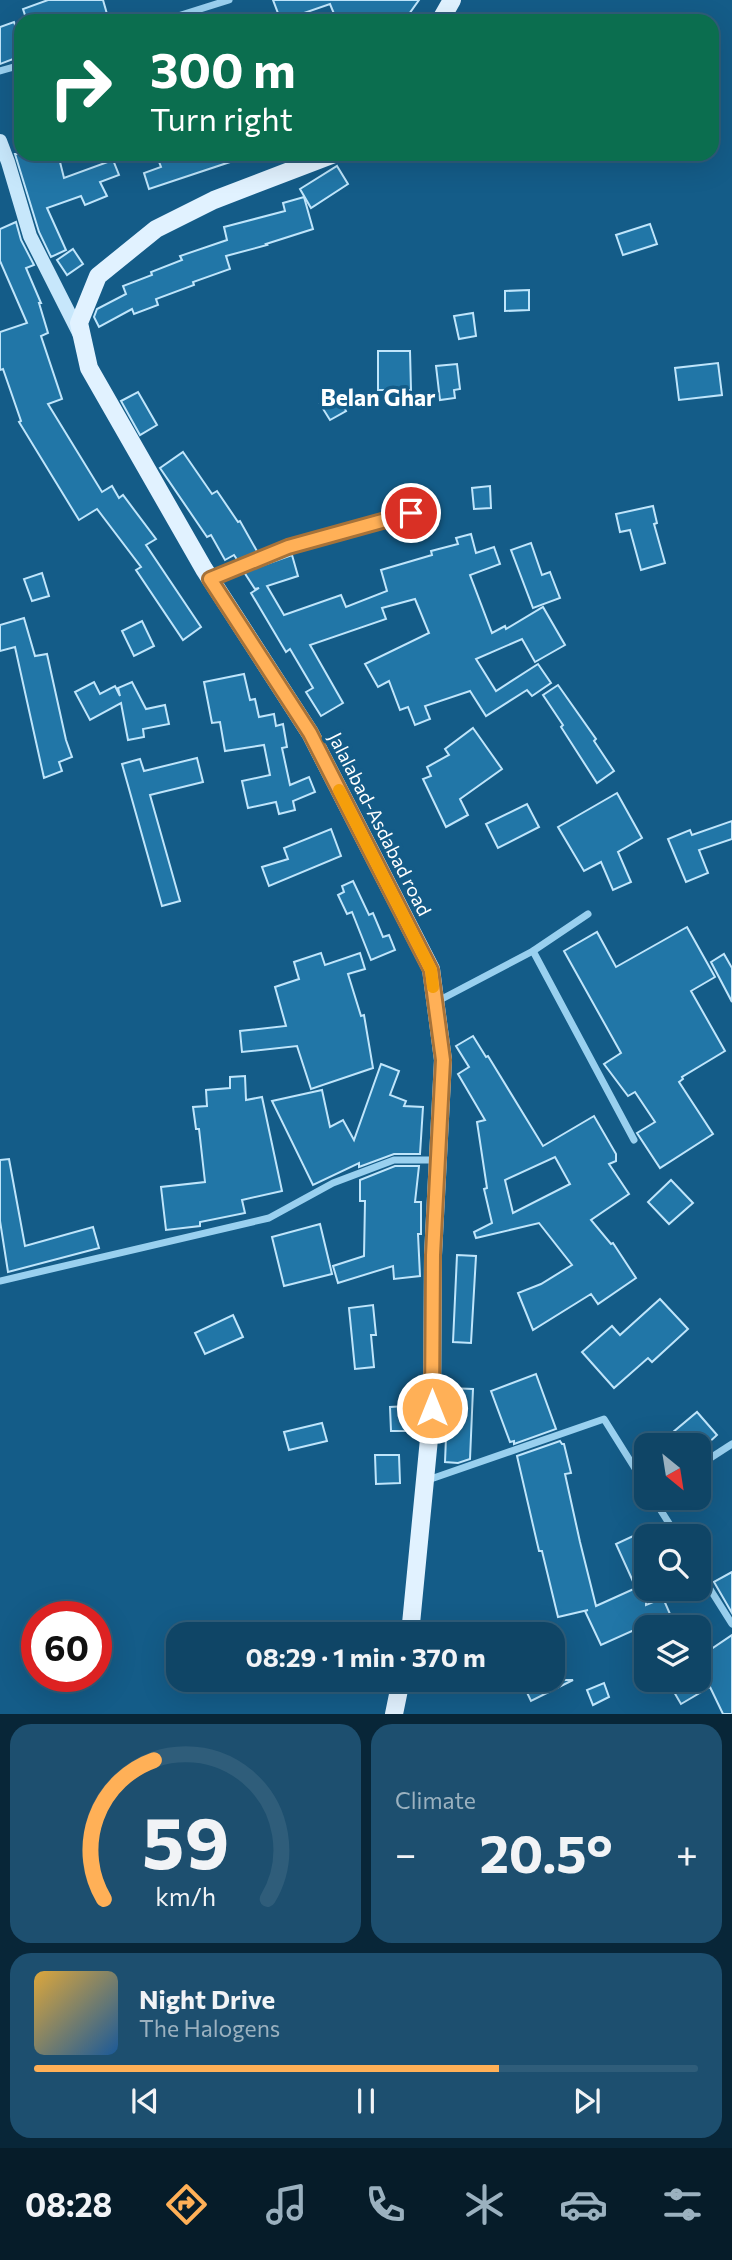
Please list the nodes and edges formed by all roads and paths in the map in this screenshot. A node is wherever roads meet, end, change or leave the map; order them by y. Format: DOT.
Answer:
graph roads {
  1 [pos="229,0"];
  2 [pos="184,14"];
  3 [pos="0,141"];
  4 [pos="316,161"];
  5 [pos="4,163"];
  6 [pos="84,344"];
  7 [pos="430,515"];
  8 [pos="210,579"];
  9 [pos="588,915"];
  10 [pos="533,951"];
  11 [pos="435,1003"];
  12 [pos="634,1140"];
  13 [pos="437,1160"];
  14 [pos="0,1281"];
  15 [pos="732,1444"];
  16 [pos="711,1458"];
  17 [pos="634,1467"];
  18 [pos="425,1481"];
  19 [pos="711,1591"];
  20 [pos="411,1622"];
  21 [pos="732,1624"];
  22 [pos="399,1692"];
  23 [pos="394,1714"];
  1 -- 2 [label="street"];
  3 -- 5 [label="street"];
  4 -- 6 [label="main road, Jalalabad-Asdabad road"];
  5 -- 6 [label="street"];
  6 -- 8 [label="main road, Jalalabad-Asdabad road"];
  7 -- 8 [label="street"];
  8 -- 11 [label="main road, Jalalabad-Asdabad road"];
  9 -- 10 [label="street"];
  10 -- 11 [label="street"];
  10 -- 12 [label="street"];
  11 -- 13 [label="main road, Jalalabad-Asdabad road"];
  13 -- 14 [label="street"];
  13 -- 18 [label="main road, Jalalabad-Asdabad road"];
  15 -- 16 [label="street"];
  17 -- 18 [label="street"];
  18 -- 20 [label="main road, Jalalabad-Asdabad road"];
  19 -- 21 [label="street"];
  22 -- 23 [label="main road"];
}
